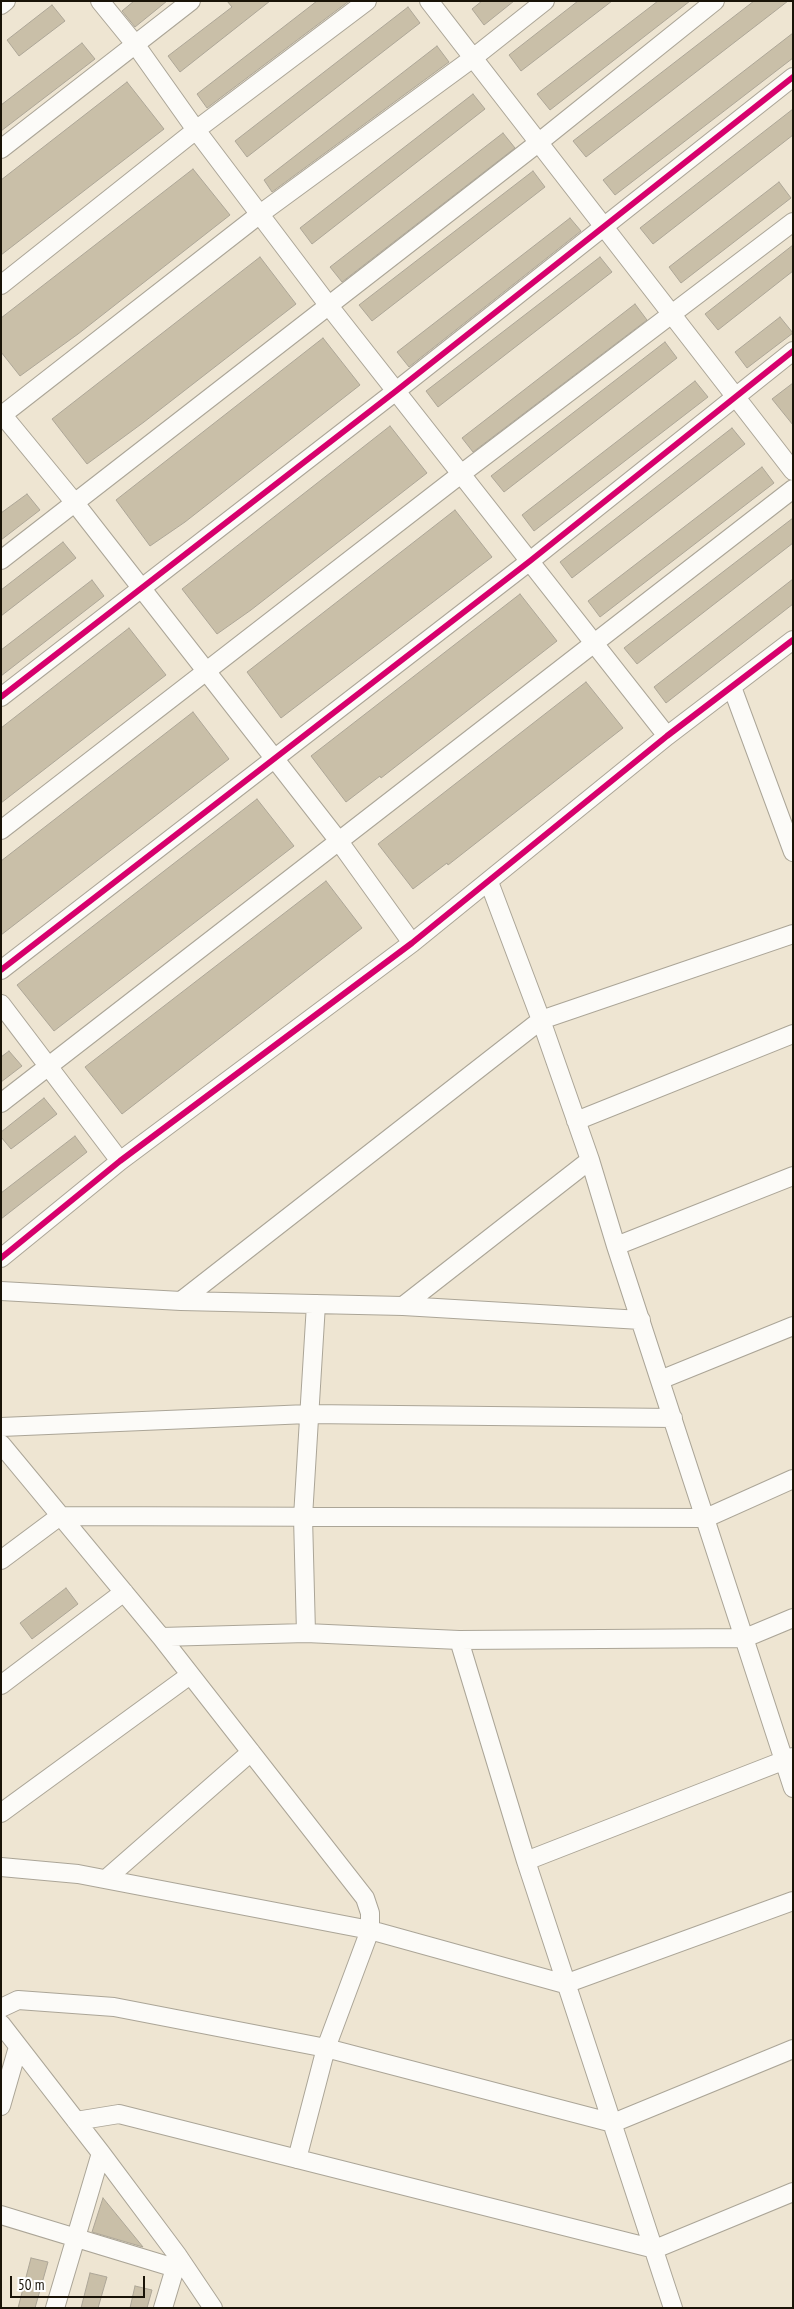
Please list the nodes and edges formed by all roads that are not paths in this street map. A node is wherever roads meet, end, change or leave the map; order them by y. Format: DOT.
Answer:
graph roads {
  1 [pos="6,1"];
  2 [pos="100,1"];
  3 [pos="190,1"];
  4 [pos="366,1"];
  5 [pos="429,1"];
  6 [pos="545,1"];
  7 [pos="715,1"];
  8 [pos="1,5"];
  9 [pos="135,44"];
  10 [pos="473,58"];
  11 [pos="793,77"];
  12 [pos="196,130"];
  13 [pos="538,143"];
  14 [pos="1,150"];
  15 [pos="260,214"];
  16 [pos="793,222"];
  17 [pos="604,227"];
  18 [pos="1,284"];
  19 [pos="329,306"];
  20 [pos="672,315"];
  21 [pos="793,352"];
  22 [pos="396,391"];
  23 [pos="735,397"];
  24 [pos="2,414"];
  25 [pos="793,471"];
  26 [pos="461,474"];
  27 [pos="793,489"];
  28 [pos="75,503"];
  29 [pos="1,560"];
  30 [pos="530,561"];
  31 [pos="142,588"];
  32 [pos="793,640"];
  33 [pos="594,642"];
  34 [pos="206,671"];
  35 [pos="732,687"];
  36 [pos="1,697"];
  37 [pos="667,736"];
  38 [pos="275,759"];
  39 [pos="789,826"];
  40 [pos="1,830"];
  41 [pos="338,840"];
  42 [pos="793,852"];
  43 [pos="489,882"];
  44 [pos="793,934"];
  45 [pos="412,942"];
  46 [pos="1,970"];
  47 [pos="1,1004"];
  48 [pos="541,1020"];
  49 [pos="793,1034"];
  50 [pos="49,1066"];
  51 [pos="1,1103"];
  52 [pos="576,1121"];
  53 [pos="590,1160"];
  54 [pos="120,1161"];
  55 [pos="793,1176"];
  56 [pos="616,1246"];
  57 [pos="1,1258"];
  58 [pos="1,1291"];
  59 [pos="181,1302"];
  60 [pos="316,1304"];
  61 [pos="403,1306"];
  62 [pos="641,1320"];
  63 [pos="793,1326"];
  64 [pos="660,1380"];
  65 [pos="308,1414"];
  66 [pos="673,1418"];
  67 [pos="1,1427"];
  68 [pos="1,1444"];
  69 [pos="793,1479"];
  70 [pos="60,1516"];
  71 [pos="304,1517"];
  72 [pos="706,1518"];
  73 [pos="1,1560"];
  74 [pos="124,1592"];
  75 [pos="793,1618"];
  76 [pos="306,1633"];
  77 [pos="161,1637"];
  78 [pos="745,1638"];
  79 [pos="459,1640"];
  80 [pos="190,1674"];
  81 [pos="1,1685"];
  82 [pos="250,1752"];
  83 [pos="789,1759"];
  84 [pos="793,1788"];
  85 [pos="1,1813"];
  86 [pos="526,1861"];
  87 [pos="1,1867"];
  88 [pos="106,1879"];
  89 [pos="793,1902"];
  90 [pos="370,1930"];
  91 [pos="565,1984"];
  92 [pos="1,2008"];
  93 [pos="1,2024"];
  94 [pos="18,2047"];
  95 [pos="326,2048"];
  96 [pos="793,2049"];
  97 [pos="1,2106"];
  98 [pos="76,2121"];
  99 [pos="613,2122"];
  100 [pos="101,2153"];
  101 [pos="297,2159"];
  102 [pos="793,2192"];
  103 [pos="1,2215"];
  104 [pos="74,2237"];
  105 [pos="655,2249"];
  106 [pos="177,2262"];
  107 [pos="55,2308"];
  108 [pos="164,2308"];
  109 [pos="213,2308"];
  110 [pos="673,2308"];
  1 -- 8 [label="street"];
  2 -- 9 [label="street"];
  3 -- 9 [label="street"];
  4 -- 12 [label="street"];
  5 -- 10 [label="street"];
  6 -- 10 [label="street"];
  7 -- 13 [label="street"];
  9 -- 12 [label="street"];
  9 -- 14 [label="street"];
  10 -- 13 [label="street"];
  10 -- 15 [label="street"];
  11 -- 17 [label="street"];
  12 -- 15 [label="street"];
  12 -- 18 [label="street"];
  13 -- 17 [label="street"];
  13 -- 19 [label="street"];
  15 -- 19 [label="street"];
  15 -- 24 [label="street"];
  16 -- 20 [label="street"];
  17 -- 20 [label="street"];
  17 -- 22 [label="street"];
  19 -- 22 [label="street"];
  19 -- 28 [label="street"];
  20 -- 23 [label="street"];
  20 -- 26 [label="street"];
  21 -- 23 [label="street"];
  22 -- 26 [label="street"];
  22 -- 31 [label="street"];
  23 -- 25 [label="street"];
  23 -- 30 [label="street"];
  24 -- 28 [label="street"];
  26 -- 30 [label="street"];
  26 -- 34 [label="street"];
  27 -- 33 [label="street"];
  28 -- 29 [label="street"];
  28 -- 31 [label="street"];
  30 -- 33 [label="street"];
  30 -- 38 [label="street"];
  31 -- 34 [label="street"];
  31 -- 36 [label="street"];
  32 -- 35 [label="street"];
  33 -- 37 [label="street"];
  33 -- 41 [label="street"];
  34 -- 38 [label="street"];
  34 -- 40 [label="street"];
  35 -- 37 [label="street"];
  35 -- 39 [label="street"];
  37 -- 43 [label="street"];
  38 -- 41 [label="street"];
  38 -- 46 [label="street"];
  39 -- 42 [label="street"];
  41 -- 45 [label="street"];
  41 -- 50 [label="street"];
  43 -- 45 [label="street"];
  43 -- 48 [label="street"];
  44 -- 48 [label="street"];
  45 -- 54 [label="street"];
  47 -- 50 [label="street"];
  48 -- 52 [label="street"];
  48 -- 59 [label="street"];
  49 -- 52 [label="street"];
  50 -- 51 [label="street"];
  50 -- 54 [label="street"];
  52 -- 53 [label="street"];
  53 -- 56 [label="street"];
  53 -- 61 [label="street"];
  54 -- 57 [label="street"];
  55 -- 56 [label="street"];
  56 -- 62 [label="street"];
  58 -- 59 [label="street"];
  59 -- 60 [label="street"];
  60 -- 61 [label="street"];
  60 -- 65 [label="street"];
  61 -- 62 [label="street"];
  62 -- 64 [label="street"];
  63 -- 64 [label="street"];
  64 -- 66 [label="street"];
  65 -- 66 [label="street"];
  65 -- 67 [label="street"];
  65 -- 71 [label="street"];
  66 -- 72 [label="street"];
  68 -- 70 [label="street"];
  69 -- 72 [label="street"];
  70 -- 71 [label="street"];
  70 -- 73 [label="street"];
  70 -- 74 [label="street"];
  71 -- 72 [label="street"];
  71 -- 76 [label="street"];
  72 -- 78 [label="street"];
  74 -- 77 [label="street"];
  74 -- 81 [label="street"];
  75 -- 78 [label="street"];
  76 -- 77 [label="street"];
  76 -- 79 [label="street"];
  77 -- 80 [label="street"];
  78 -- 79 [label="street"];
  78 -- 83 [label="street"];
  79 -- 86 [label="street"];
  80 -- 82 [label="street"];
  80 -- 85 [label="street"];
  82 -- 88 [label="street"];
  82 -- 90 [label="street"];
  83 -- 84 [label="street"];
  83 -- 86 [label="street"];
  86 -- 91 [label="street"];
  87 -- 88 [label="street"];
  88 -- 90 [label="street"];
  89 -- 91 [label="street"];
  90 -- 91 [label="street"];
  90 -- 95 [label="street"];
  91 -- 99 [label="street"];
  92 -- 95 [label="street"];
  93 -- 94 [label="street"];
  94 -- 97 [label="street"];
  94 -- 98 [label="street"];
  95 -- 99 [label="street"];
  95 -- 101 [label="street"];
  96 -- 99 [label="street"];
  98 -- 100 [label="street"];
  98 -- 101 [label="street"];
  99 -- 105 [label="street"];
  100 -- 104 [label="street"];
  100 -- 106 [label="street"];
  101 -- 105 [label="street"];
  102 -- 105 [label="street"];
  103 -- 104 [label="street"];
  104 -- 106 [label="street"];
  104 -- 107 [label="street"];
  105 -- 110 [label="street"];
  106 -- 108 [label="street"];
  106 -- 109 [label="street"];
}
